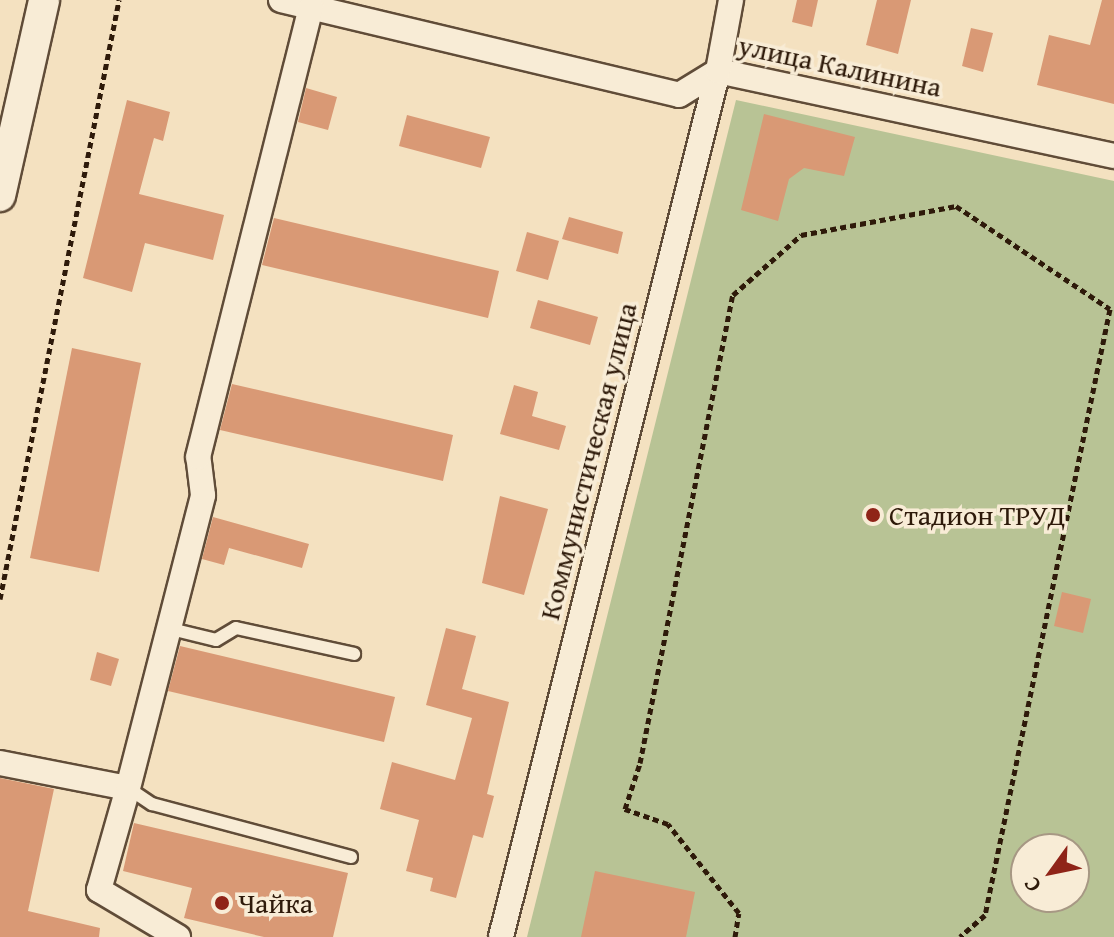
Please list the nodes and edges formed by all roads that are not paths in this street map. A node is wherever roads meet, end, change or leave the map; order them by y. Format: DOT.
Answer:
graph roads {
  1 [pos="44,0"];
  2 [pos="281,0"];
  3 [pos="731,0"];
  4 [pos="311,7"];
  5 [pos="718,71"];
  6 [pos="1114,156"];
  7 [pos="0,196"];
  8 [pos="171,629"];
  9 [pos="354,654"];
  10 [pos="0,763"];
  11 [pos="128,788"];
  12 [pos="351,857"];
  13 [pos="178,937"];
  14 [pos="501,937"];
  1 -- 7 [label="street"];
  2 -- 4 [label="street, улица Калинина"];
  3 -- 5 [label="street, Коммунистическая улица"];
  4 -- 5 [label="street, улица Калинина"];
  4 -- 8 [label="street"];
  5 -- 6 [label="street, улица Калинина"];
  5 -- 14 [label="street, Коммунистическая улица"];
  8 -- 9 [label="lane"];
  8 -- 11 [label="street"];
  10 -- 11 [label="street"];
  11 -- 12 [label="lane"];
  11 -- 13 [label="street"];
}
